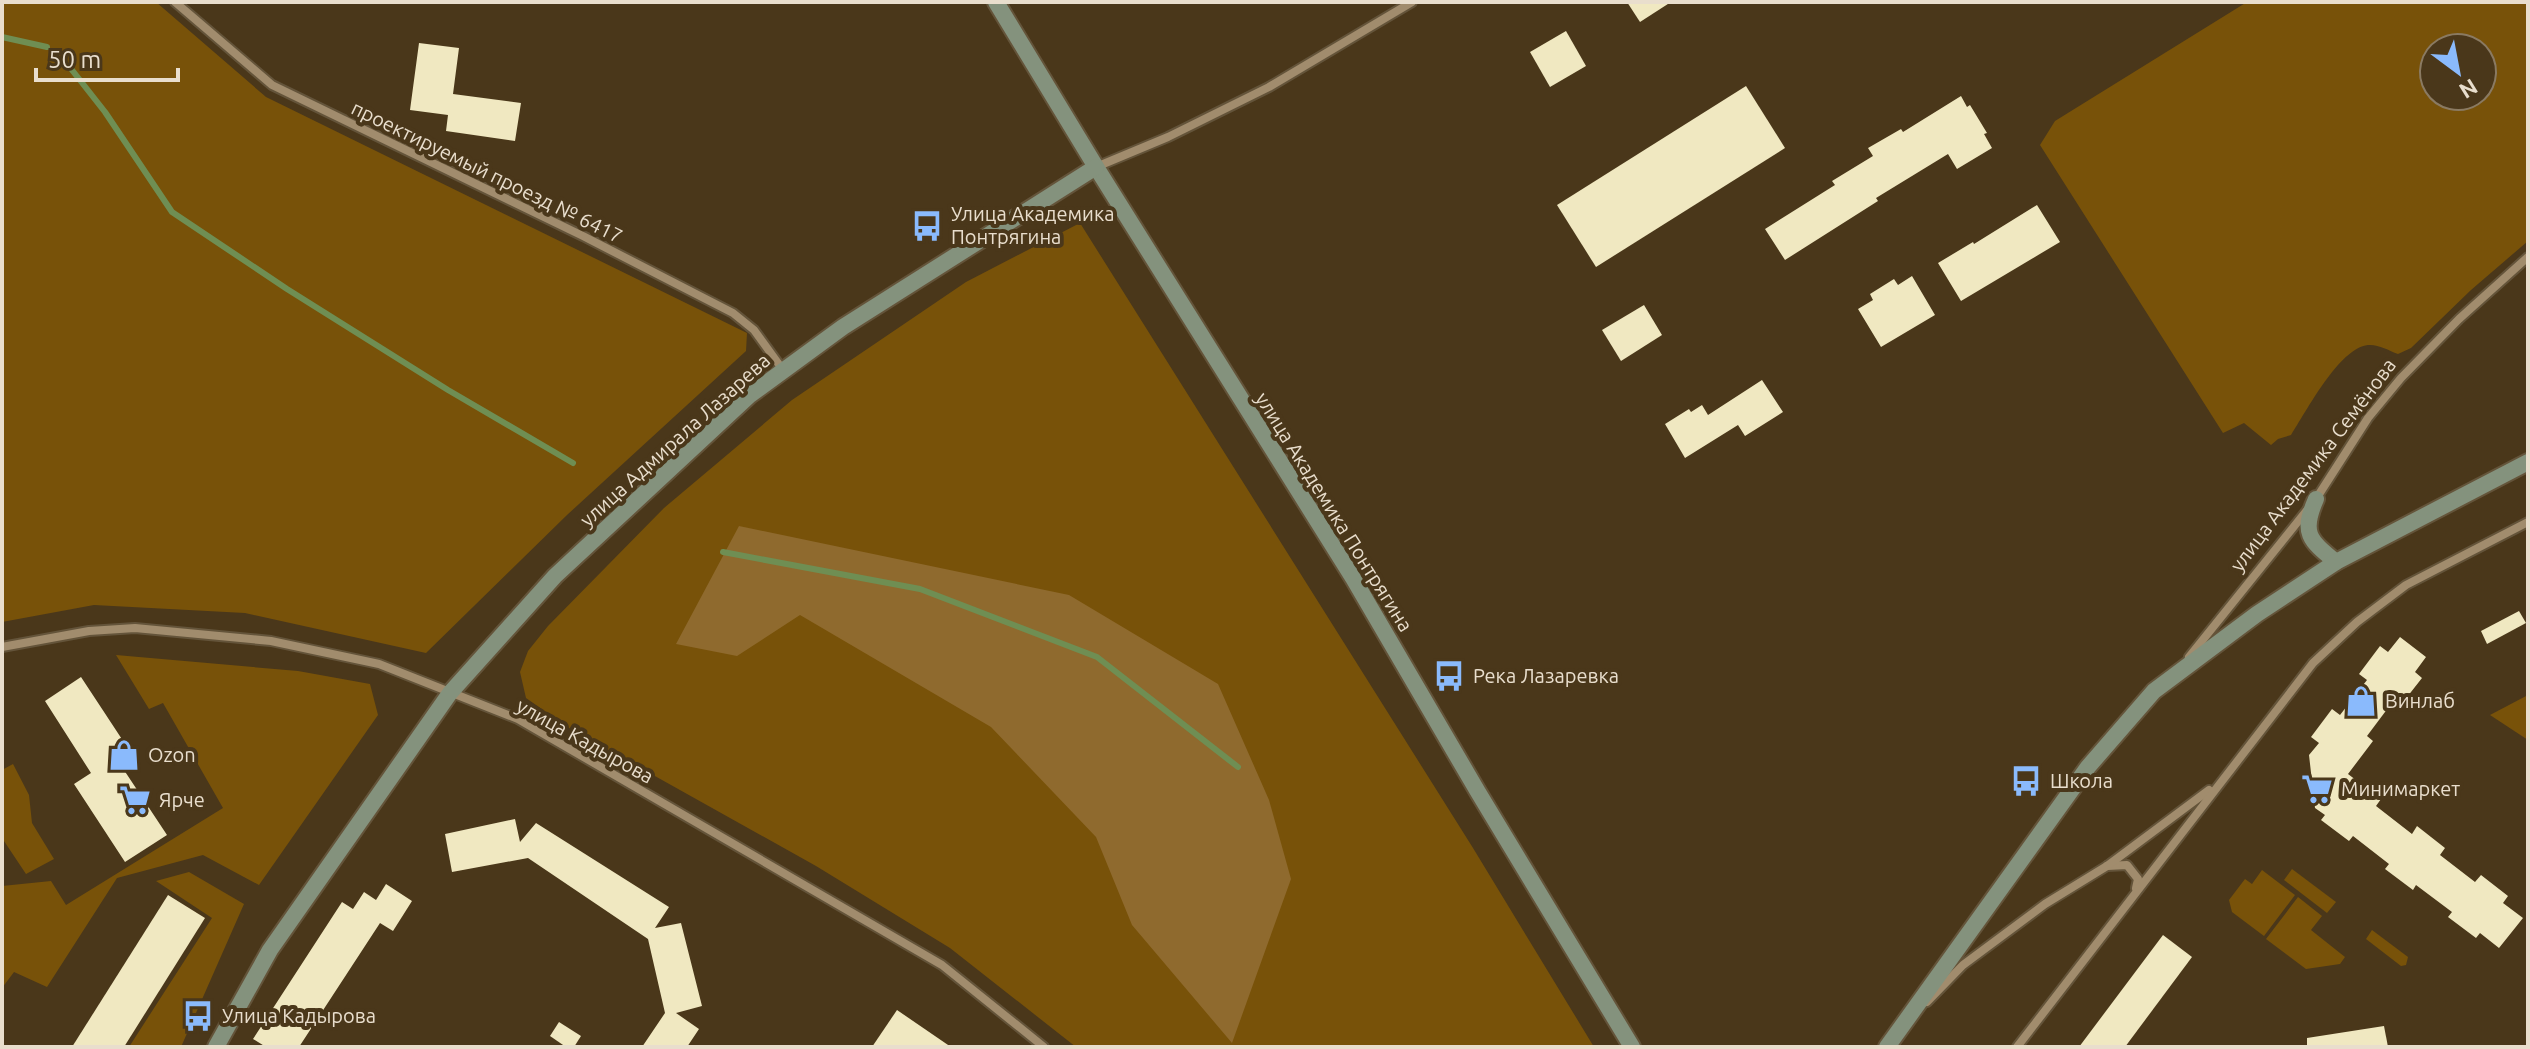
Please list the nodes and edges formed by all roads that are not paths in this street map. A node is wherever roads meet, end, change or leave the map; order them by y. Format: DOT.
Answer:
graph roads {
  1 [pos="175,2"];
  2 [pos="996,2"];
  3 [pos="1412,2"];
  4 [pos="1096,167"];
  5 [pos="2528,257"];
  6 [pos="783,370"];
  7 [pos="2528,462"];
  8 [pos="2316,499"];
  9 [pos="2528,522"];
  10 [pos="2336,562"];
  11 [pos="2,647"];
  12 [pos="2176,673"];
  13 [pos="450,693"];
  14 [pos="2220,782"];
  15 [pos="2107,866"];
  16 [pos="2134,893"];
  17 [pos="1891,1041"];
  18 [pos="216,1047"];
  19 [pos="1044,1047"];
  20 [pos="1632,1047"];
  21 [pos="2017,1047"];
  1 -- 6 [label="street, проектируемый проезд № 6417"];
  2 -- 4 [label="street, улица Академика Понтрягина"];
  3 -- 4 [label="street, улица Адмирала Лазарева"];
  4 -- 6 [label="street, улица Адмирала Лазарева"];
  4 -- 20 [label="street, улица Академика Понтрягина"];
  5 -- 8 [label="street, улица Академика Семёнова"];
  6 -- 13 [label="street, улица Адмирала Лазарева"];
  7 -- 10 [label="street, улица Академика Семёнова"];
  8 -- 10 [label="street"];
  8 -- 12 [label="street, улица Академика Семёнова"];
  9 -- 14 [label="street"];
  10 -- 12 [label="street, улица Академика Семёнова"];
  11 -- 13 [label="street, улица Кадырова"];
  12 -- 17 [label="street, улица Академика Семёнова"];
  13 -- 18 [label="street, улица Адмирала Лазарева"];
  13 -- 19 [label="street, улица Кадырова"];
  14 -- 15 [label="street"];
  14 -- 16 [label="street"];
  15 -- 16 [label="street"];
  15 -- 17 [label="street"];
  16 -- 21 [label="street"];
}
